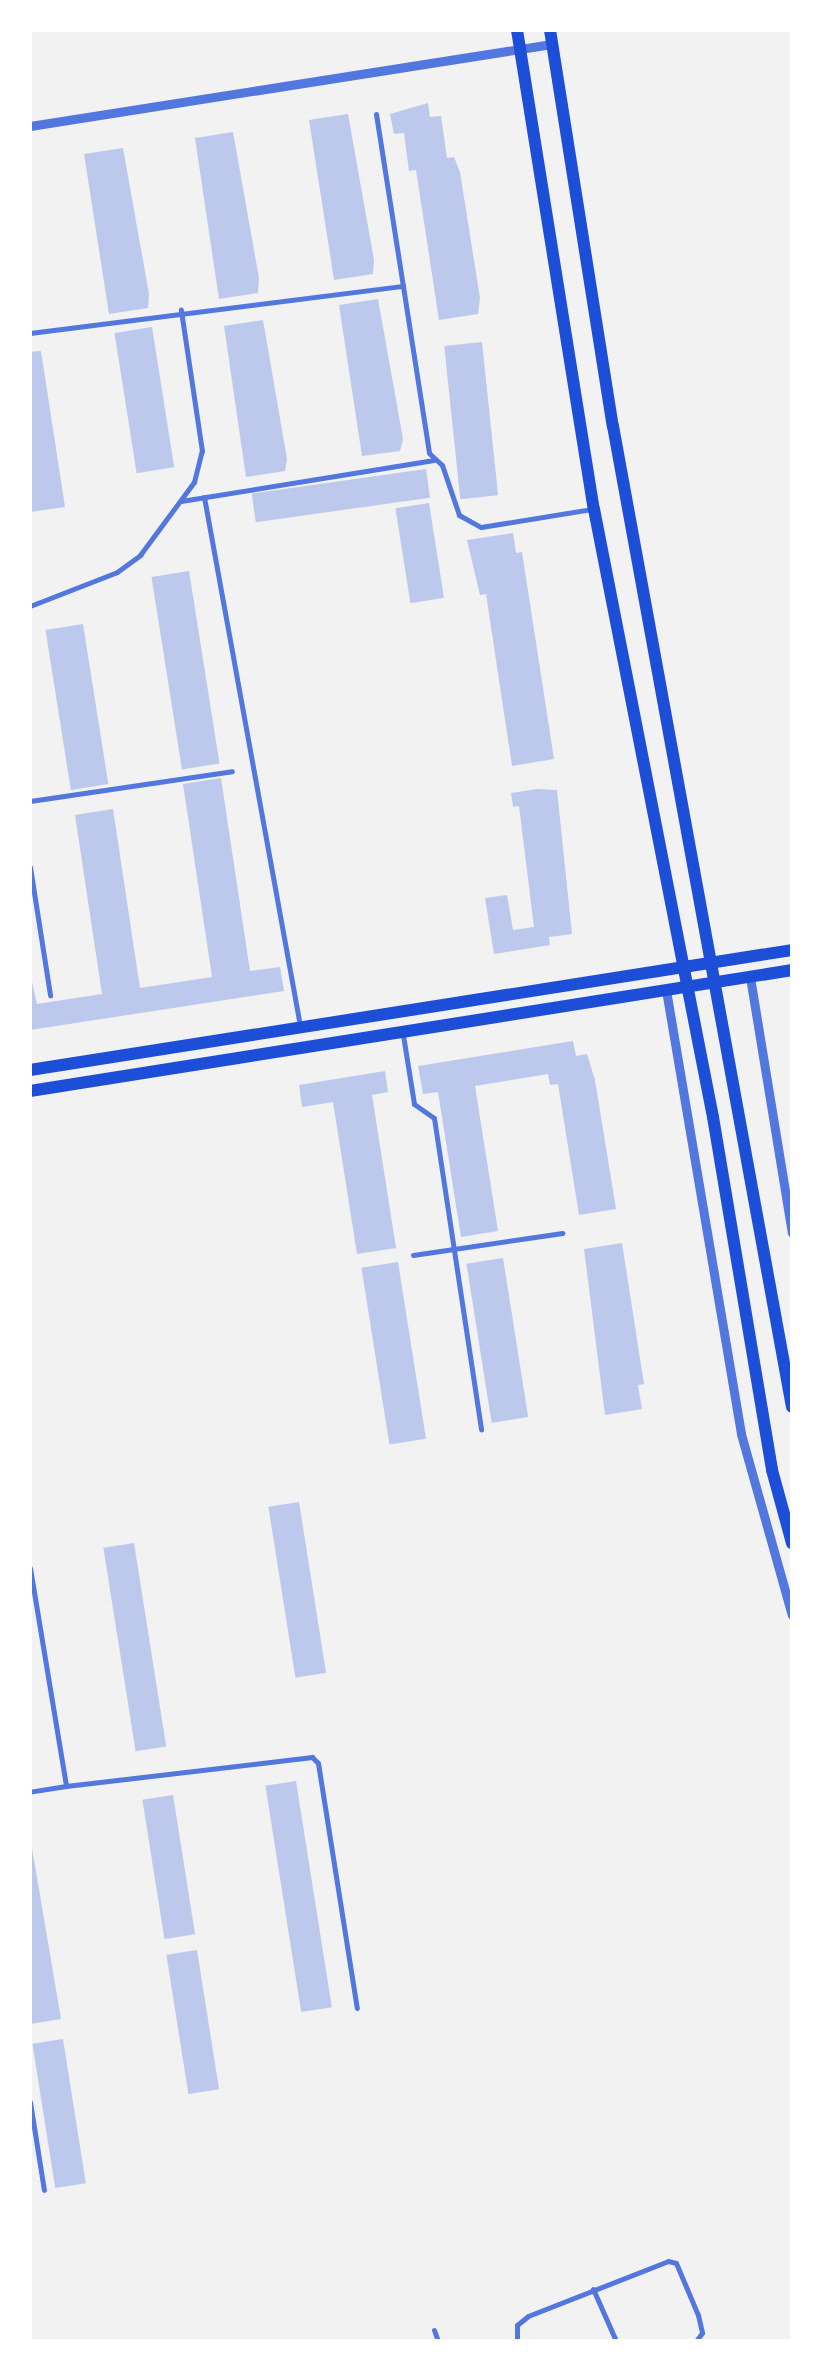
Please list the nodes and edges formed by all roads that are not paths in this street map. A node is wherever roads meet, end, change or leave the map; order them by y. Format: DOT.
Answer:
graph roads {
  1 [pos="518,30"];
  2 [pos="551,37"];
  3 [pos="520,49"];
  4 [pos="376,114"];
  5 [pos="30,126"];
  6 [pos="403,286"];
  7 [pos="181,310"];
  8 [pos="30,333"];
  9 [pos="434,460"];
  10 [pos="204,498"];
  11 [pos="182,501"];
  12 [pos="594,509"];
  13 [pos="30,606"];
  14 [pos="232,771"];
  15 [pos="30,801"];
  16 [pos="30,866"];
  17 [pos="792,950"];
  18 [pos="711,962"];
  19 [pos="683,967"];
  20 [pos="792,970"];
  21 [pos="750,977"];
  22 [pos="713,983"];
  23 [pos="685,987"];
  24 [pos="666,990"];
  25 [pos="50,995"];
  26 [pos="300,1028"];
  27 [pos="403,1032"];
  28 [pos="30,1070"];
  29 [pos="30,1091"];
  30 [pos="562,1233"];
  31 [pos="792,1233"];
  32 [pos="454,1249"];
  33 [pos="413,1255"];
  34 [pos="792,1407"];
  35 [pos="480,1428"];
  36 [pos="792,1543"];
  37 [pos="30,1568"];
  38 [pos="792,1615"];
  39 [pos="66,1786"];
  40 [pos="30,1792"];
  41 [pos="357,2008"];
  42 [pos="30,2102"];
  43 [pos="44,2190"];
  44 [pos="593,2289"];
  45 [pos="434,2330"];
  46 [pos="438,2341"];
  47 [pos="517,2341"];
  48 [pos="616,2341"];
  49 [pos="696,2341"];
  1 -- 3 [label="main road"];
  2 -- 3 [label="street"];
  2 -- 18 [label="main road"];
  3 -- 5 [label="street"];
  3 -- 12 [label="main road"];
  4 -- 6 [label="lane"];
  6 -- 7 [label="lane"];
  6 -- 9 [label="lane"];
  7 -- 8 [label="lane"];
  7 -- 11 [label="lane"];
  9 -- 10 [label="lane"];
  9 -- 12 [label="lane"];
  10 -- 11 [label="lane"];
  10 -- 26 [label="lane"];
  11 -- 13 [label="lane"];
  12 -- 19 [label="main road"];
  14 -- 15 [label="lane"];
  16 -- 25 [label="lane"];
  17 -- 18 [label="main road"];
  18 -- 19 [label="main road"];
  18 -- 22 [label="main road"];
  19 -- 23 [label="main road"];
  19 -- 26 [label="main road"];
  20 -- 21 [label="main road"];
  21 -- 22 [label="main road"];
  21 -- 31 [label="street"];
  22 -- 23 [label="main road"];
  22 -- 34 [label="main road"];
  23 -- 24 [label="main road"];
  23 -- 36 [label="main road"];
  24 -- 27 [label="main road"];
  24 -- 38 [label="street"];
  26 -- 28 [label="main road"];
  27 -- 29 [label="main road"];
  27 -- 32 [label="lane"];
  30 -- 32 [label="lane"];
  32 -- 33 [label="lane"];
  32 -- 35 [label="lane"];
  37 -- 39 [label="lane"];
  39 -- 40 [label="lane"];
  39 -- 41 [label="lane"];
  42 -- 43 [label="lane"];
  44 -- 47 [label="lane"];
  44 -- 48 [label="lane"];
  44 -- 49 [label="lane"];
  45 -- 46 [label="lane"];
}
